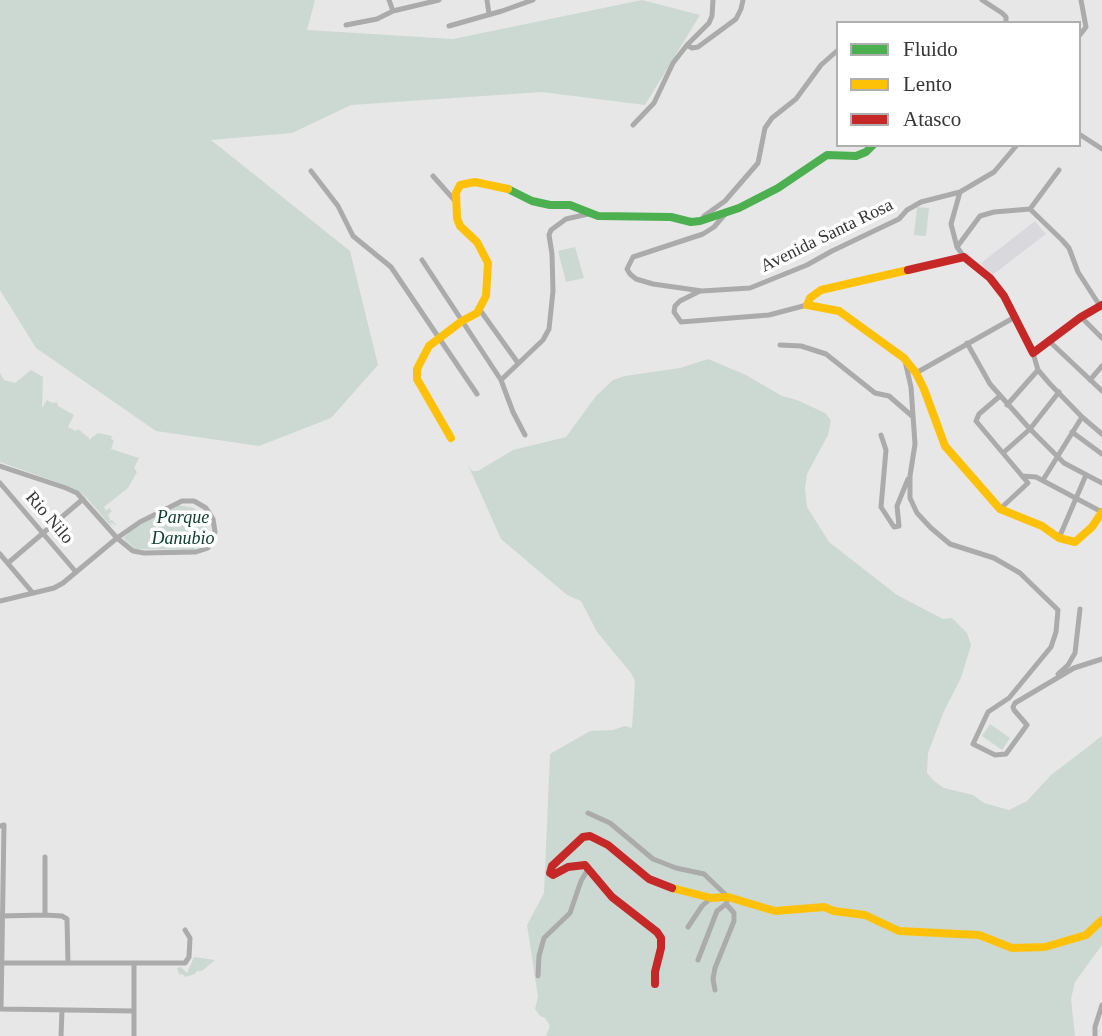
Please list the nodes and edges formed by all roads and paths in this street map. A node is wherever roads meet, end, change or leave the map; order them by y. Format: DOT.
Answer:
graph roads {
  1 [pos="389,0"];
  2 [pos="436,0"];
  3 [pos="487,0"];
  4 [pos="533,0"];
  5 [pos="713,0"];
  6 [pos="743,0"];
  7 [pos="982,0"];
  8 [pos="1083,1"];
  9 [pos="393,11"];
  10 [pos="489,14"];
  11 [pos="1006,21"];
  12 [pos="346,25"];
  13 [pos="449,26"];
  14 [pos="1081,33"];
  15 [pos="687,45"];
  16 [pos="836,52"];
  17 [pos="633,125"];
  18 [pos="1081,135"];
  19 [pos="871,147"];
  20 [pos="1015,147"];
  21 [pos="1102,149"];
  22 [pos="1059,170"];
  23 [pos="311,171"];
  24 [pos="433,176"];
  25 [pos="960,192"];
  26 [pos="456,202"];
  27 [pos="1030,209"];
  28 [pos="727,212"];
  29 [pos="588,214"];
  30 [pos="691,222"];
  31 [pos="957,247"];
  32 [pos="964,257"];
  33 [pos="422,260"];
  34 [pos="702,291"];
  35 [pos="807,305"];
  36 [pos="1101,306"];
  37 [pos="480,310"];
  38 [pos="1015,317"];
  39 [pos="1081,317"];
  40 [pos="462,321"];
  41 [pos="438,338"];
  42 [pos="1102,338"];
  43 [pos="1049,341"];
  44 [pos="967,343"];
  45 [pos="780,345"];
  46 [pos="1033,353"];
  47 [pos="902,357"];
  48 [pos="518,363"];
  49 [pos="1102,366"];
  50 [pos="1038,370"];
  51 [pos="916,373"];
  52 [pos="501,380"];
  53 [pos="1090,380"];
  54 [pos="1102,391"];
  55 [pos="1059,392"];
  56 [pos="477,394"];
  57 [pos="999,396"];
  58 [pos="1007,405"];
  59 [pos="912,416"];
  60 [pos="1082,417"];
  61 [pos="1030,429"];
  62 [pos="1072,432"];
  63 [pos="1102,432"];
  64 [pos="525,435"];
  65 [pos="881,435"];
  66 [pos="451,438"];
  67 [pos="1003,453"];
  68 [pos="1102,454"];
  69 [pos="1056,456"];
  70 [pos="0,466"];
  71 [pos="1086,475"];
  72 [pos="1022,476"];
  73 [pos="910,477"];
  74 [pos="1043,480"];
  75 [pos="0,483"];
  76 [pos="1102,483"];
  77 [pos="83,499"];
  78 [pos="1077,499"];
  79 [pos="1000,509"];
  80 [pos="1102,512"];
  81 [pos="43,534"];
  82 [pos="1059,537"];
  83 [pos="117,538"];
  84 [pos="0,554"];
  85 [pos="8,563"];
  86 [pos="76,572"];
  87 [pos="32,592"];
  88 [pos="0,601"];
  89 [pos="1080,609"];
  90 [pos="1102,659"];
  91 [pos="1051,681"];
  92 [pos="1021,682"];
  93 [pos="1031,693"];
  94 [pos="588,814"];
  95 [pos="2,826"];
  96 [pos="45,857"];
  97 [pos="1,868"];
  98 [pos="588,869"];
  99 [pos="711,898"];
  100 [pos="727,900"];
  101 [pos="45,915"];
  102 [pos="1,916"];
  103 [pos="1102,920"];
  104 [pos="688,927"];
  105 [pos="184,930"];
  106 [pos="698,960"];
  107 [pos="2,963"];
  108 [pos="68,963"];
  109 [pos="134,963"];
  110 [pos="538,976"];
  111 [pos="655,984"];
  112 [pos="715,990"];
  113 [pos="1102,1005"];
  114 [pos="1,1009"];
  115 [pos="62,1010"];
  116 [pos="134,1012"];
  117 [pos="61,1036"];
  118 [pos="134,1036"];
  119 [pos="1095,1036"];
  1 -- 9 [label="street"];
  2 -- 9 [label="street"];
  3 -- 10 [label="street"];
  4 -- 10 [label="street"];
  5 -- 15 [label="street"];
  6 -- 15 [label="street"];
  7 -- 11 [label="street"];
  8 -- 14 [label="street"];
  9 -- 12 [label="street"];
  10 -- 13 [label="street"];
  15 -- 17 [label="street"];
  16 -- 30 [label="street"];
  18 -- 21 [label="street"];
  19 -- 28 [label="street"];
  20 -- 25 [label="street, Avenida Santa Rosa"];
  22 -- 27 [label="street"];
  23 -- 41 [label="street"];
  24 -- 26 [label="street"];
  25 -- 31 [label="street"];
  25 -- 34 [label="street, Avenida Santa Rosa"];
  26 -- 29 [label="street"];
  26 -- 37 [label="street"];
  27 -- 31 [label="street"];
  27 -- 36 [label="street"];
  28 -- 30 [label="street"];
  28 -- 34 [label="street, Avenida Santa Rosa"];
  29 -- 30 [label="street"];
  29 -- 48 [label="street"];
  31 -- 32 [label="street"];
  32 -- 35 [label="street"];
  32 -- 38 [label="street"];
  33 -- 40 [label="street"];
  34 -- 35 [label="street"];
  35 -- 47 [label="street"];
  36 -- 39 [label="street"];
  37 -- 40 [label="street"];
  37 -- 48 [label="street"];
  38 -- 44 [label="street"];
  38 -- 46 [label="street"];
  39 -- 42 [label="street"];
  39 -- 43 [label="street"];
  40 -- 41 [label="street"];
  40 -- 52 [label="street"];
  41 -- 56 [label="street"];
  41 -- 66 [label="street"];
  43 -- 46 [label="street"];
  43 -- 53 [label="street"];
  44 -- 51 [label="street"];
  44 -- 57 [label="street"];
  45 -- 59 [label="street"];
  46 -- 50 [label="street"];
  47 -- 51 [label="street"];
  47 -- 59 [label="street"];
  48 -- 52 [label="street"];
  49 -- 53 [label="street"];
  50 -- 55 [label="street"];
  50 -- 58 [label="street"];
  51 -- 79 [label="street"];
  52 -- 64 [label="street"];
  53 -- 54 [label="street"];
  55 -- 60 [label="street"];
  55 -- 61 [label="street"];
  57 -- 58 [label="street"];
  57 -- 67 [label="street"];
  58 -- 61 [label="street"];
  59 -- 73 [label="street"];
  60 -- 62 [label="street"];
  60 -- 63 [label="street"];
  61 -- 67 [label="street"];
  61 -- 69 [label="street"];
  62 -- 68 [label="street"];
  62 -- 69 [label="street"];
  65 -- 73 [label="street"];
  67 -- 72 [label="street"];
  69 -- 71 [label="street"];
  69 -- 74 [label="street"];
  70 -- 77 [label="street"];
  71 -- 76 [label="street"];
  71 -- 78 [label="street"];
  72 -- 74 [label="street"];
  72 -- 79 [label="street"];
  73 -- 92 [label="street"];
  74 -- 78 [label="street"];
  75 -- 81 [label="street, Rio Nilo"];
  77 -- 81 [label="street"];
  77 -- 83 [label="street"];
  78 -- 80 [label="street"];
  78 -- 82 [label="street"];
  79 -- 82 [label="street"];
  80 -- 82 [label="street"];
  81 -- 85 [label="street"];
  81 -- 86 [label="street, Rio Nilo"];
  83 -- 83 [label="street"];
  83 -- 86 [label="street"];
  84 -- 85 [label="street"];
  85 -- 87 [label="street"];
  86 -- 87 [label="street"];
  87 -- 88 [label="street"];
  89 -- 91 [label="street"];
  90 -- 91 [label="street"];
  91 -- 93 [label="street"];
  92 -- 93 [label="street"];
  92 -- 93 [label="street"];
  94 -- 100 [label="street"];
  95 -- 97 [label="street"];
  96 -- 101 [label="street"];
  97 -- 102 [label="street"];
  98 -- 99 [label="street"];
  98 -- 110 [label="street"];
  98 -- 111 [label="street"];
  99 -- 100 [label="street"];
  99 -- 104 [label="street"];
  100 -- 103 [label="street"];
  100 -- 106 [label="street"];
  100 -- 112 [label="street"];
  101 -- 102 [label="street"];
  101 -- 108 [label="street"];
  102 -- 107 [label="street"];
  105 -- 109 [label="street"];
  107 -- 108 [label="street"];
  107 -- 114 [label="street"];
  108 -- 109 [label="street"];
  109 -- 116 [label="street"];
  113 -- 119 [label="street"];
  114 -- 115 [label="street"];
  115 -- 116 [label="street"];
  115 -- 117 [label="street"];
  116 -- 118 [label="street"];
}
